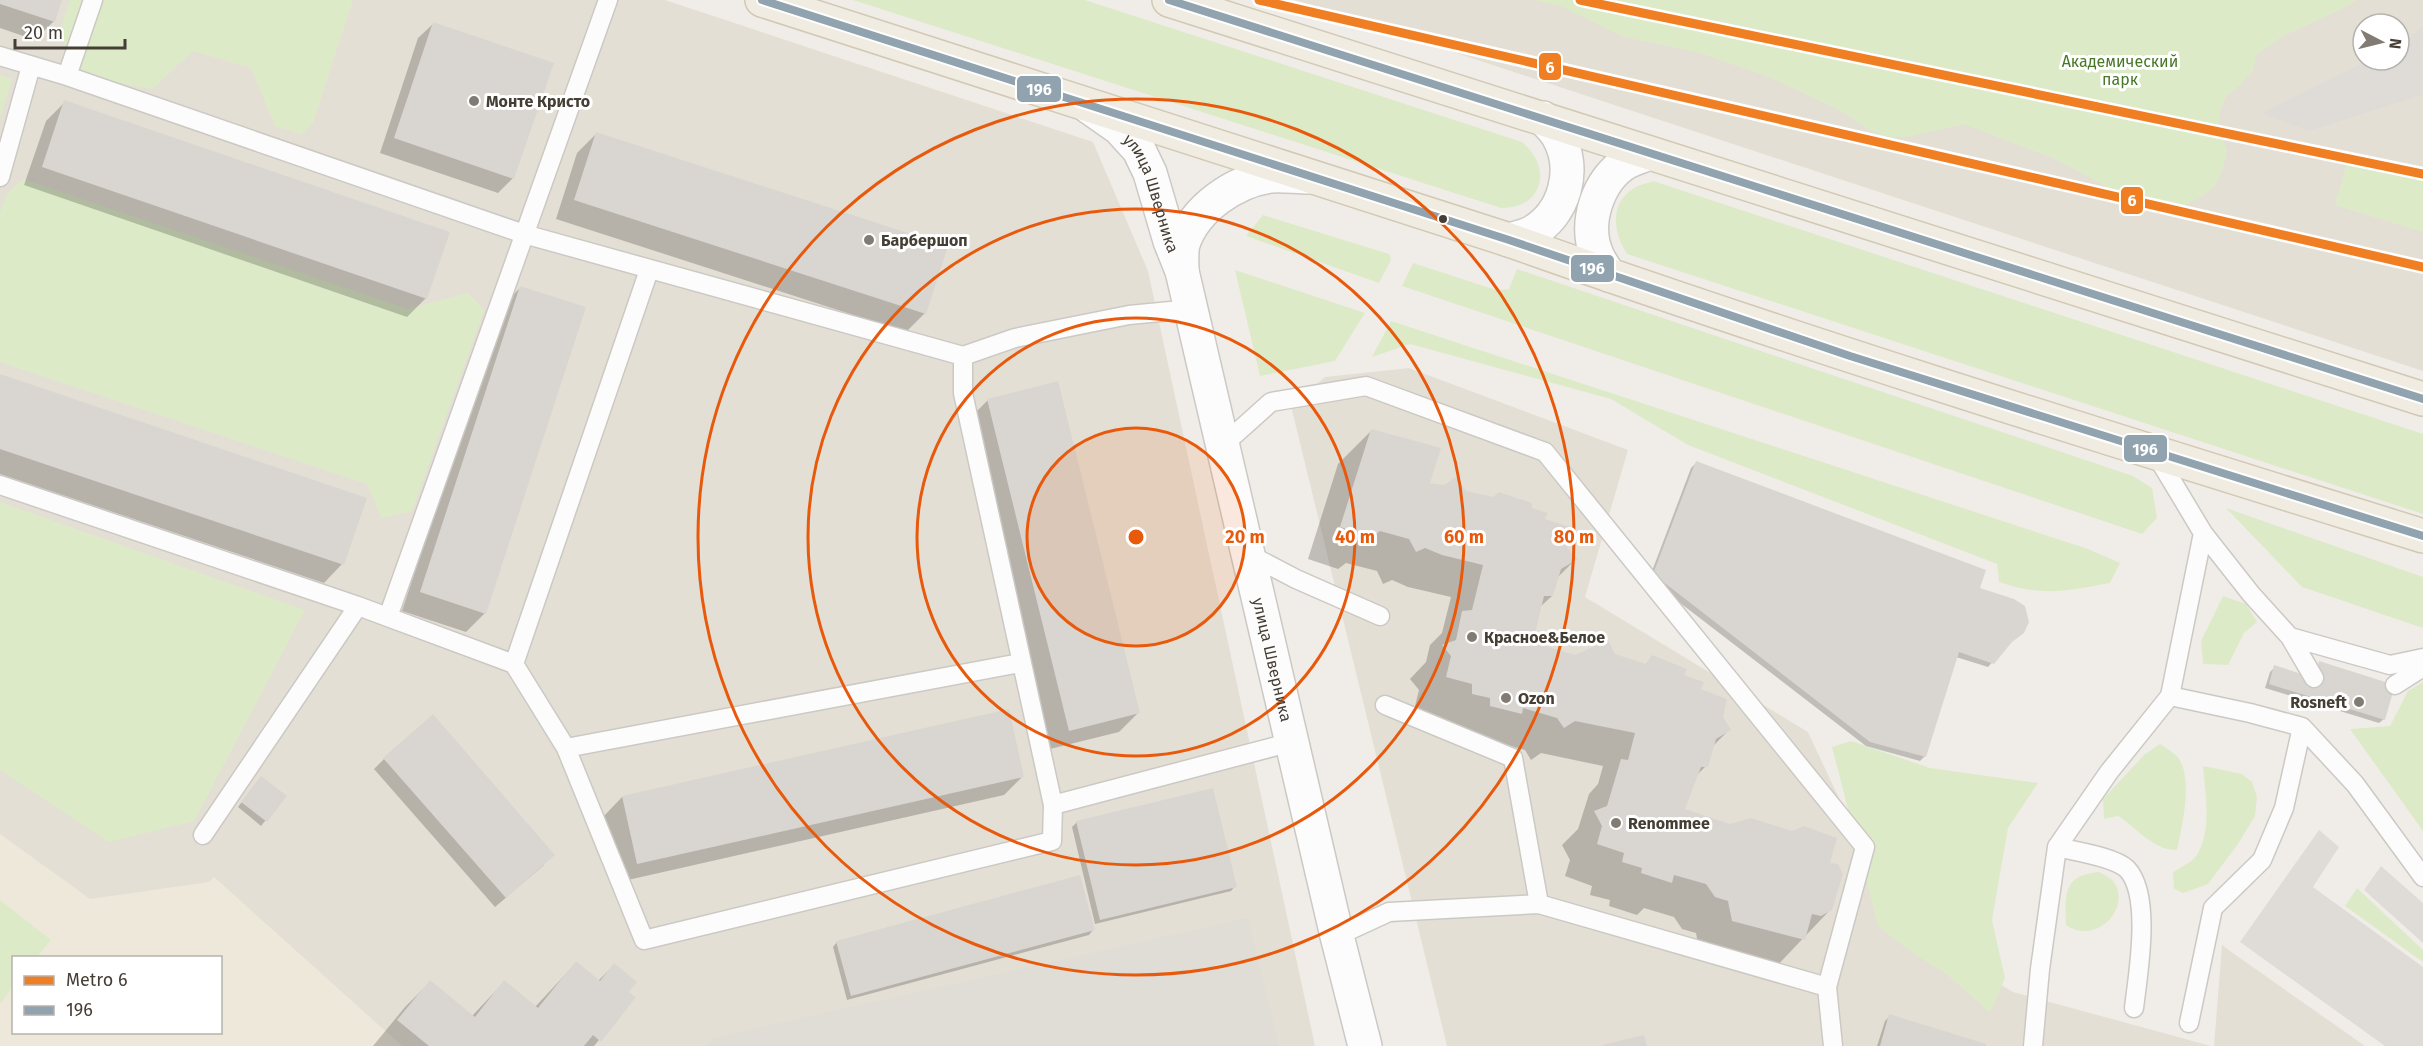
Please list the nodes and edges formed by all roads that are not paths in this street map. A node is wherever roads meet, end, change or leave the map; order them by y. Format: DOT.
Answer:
graph roads {
  1 [pos="93,0"];
  2 [pos="609,0"];
  3 [pos="762,0"];
  4 [pos="1174,1"];
  5 [pos="0,56"];
  6 [pos="31,66"];
  7 [pos="67,76"];
  8 [pos="1081,101"];
  9 [pos="1543,118"];
  10 [pos="1649,153"];
  11 [pos="0,177"];
  12 [pos="1313,177"];
  13 [pos="524,234"];
  14 [pos="1509,240"];
  15 [pos="649,270"];
  16 [pos="1182,271"];
  17 [pos="1609,276"];
  18 [pos="1191,309"];
  19 [pos="963,356"];
  20 [pos="2423,399"];
  21 [pos="1223,445"];
  22 [pos="2154,453"];
  23 [pos="0,485"];
  24 [pos="2203,533"];
  25 [pos="2423,536"];
  26 [pos="1248,554"];
  27 [pos="358,606"];
  28 [pos="1380,616"];
  29 [pos="388,617"];
  30 [pos="2290,637"];
  31 [pos="2423,658"];
  32 [pos="1020,663"];
  33 [pos="514,664"];
  34 [pos="2423,667"];
  35 [pos="2314,678"];
  36 [pos="2396,685"];
  37 [pos="2170,696"];
  38 [pos="1385,705"];
  39 [pos="2302,727"];
  40 [pos="1292,742"];
  41 [pos="566,748"];
  42 [pos="1053,805"];
  43 [pos="202,835"];
  44 [pos="2057,847"];
  45 [pos="2423,877"];
  46 [pos="1539,904"];
  47 [pos="1337,936"];
  48 [pos="1827,987"];
  49 [pos="2134,1008"];
  50 [pos="2189,1023"];
  51 [pos="1365,1046"];
  52 [pos="1833,1046"];
  53 [pos="2033,1046"];
  1 -- 7 [label="lane"];
  2 -- 13 [label="lane"];
  3 -- 8 [label="main road"];
  4 -- 9 [label="main road"];
  5 -- 6 [label="lane"];
  6 -- 7 [label="lane"];
  6 -- 11 [label="lane"];
  7 -- 13 [label="lane"];
  8 -- 12 [label="main road"];
  8 -- 16 [label="street, улица Шверника"];
  9 -- 10 [label="main road"];
  9 -- 14 [label="street"];
  10 -- 17 [label="street"];
  10 -- 20 [label="main road"];
  12 -- 14 [label="main road"];
  12 -- 16 [label="street, улица Шверника"];
  13 -- 15 [label="lane"];
  13 -- 29 [label="lane"];
  14 -- 17 [label="main road"];
  15 -- 19 [label="lane"];
  15 -- 33 [label="lane"];
  16 -- 18 [label="street, улица Шверника"];
  17 -- 22 [label="main road"];
  18 -- 19 [label="lane"];
  18 -- 21 [label="street, улица Шверника"];
  19 -- 32 [label="lane"];
  21 -- 26 [label="street, улица Шверника"];
  21 -- 48 [label="lane"];
  22 -- 24 [label="lane"];
  22 -- 25 [label="main road"];
  23 -- 27 [label="lane"];
  24 -- 30 [label="lane"];
  24 -- 37 [label="lane"];
  26 -- 28 [label="lane"];
  26 -- 40 [label="street, улица Шверника"];
  27 -- 29 [label="lane"];
  27 -- 43 [label="lane"];
  29 -- 33 [label="lane"];
  30 -- 31 [label="lane"];
  30 -- 35 [label="lane"];
  32 -- 41 [label="lane"];
  32 -- 42 [label="lane"];
  33 -- 41 [label="lane"];
  34 -- 36 [label="lane"];
  37 -- 39 [label="lane"];
  37 -- 44 [label="lane"];
  38 -- 46 [label="lane"];
  39 -- 45 [label="lane"];
  39 -- 50 [label="lane"];
  40 -- 42 [label="lane"];
  40 -- 47 [label="street, улица Шверника"];
  41 -- 42 [label="lane"];
  44 -- 49 [label="lane"];
  44 -- 53 [label="lane"];
  46 -- 47 [label="lane"];
  46 -- 48 [label="lane"];
  47 -- 51 [label="street, улица Шверника"];
  48 -- 52 [label="lane"];
}
